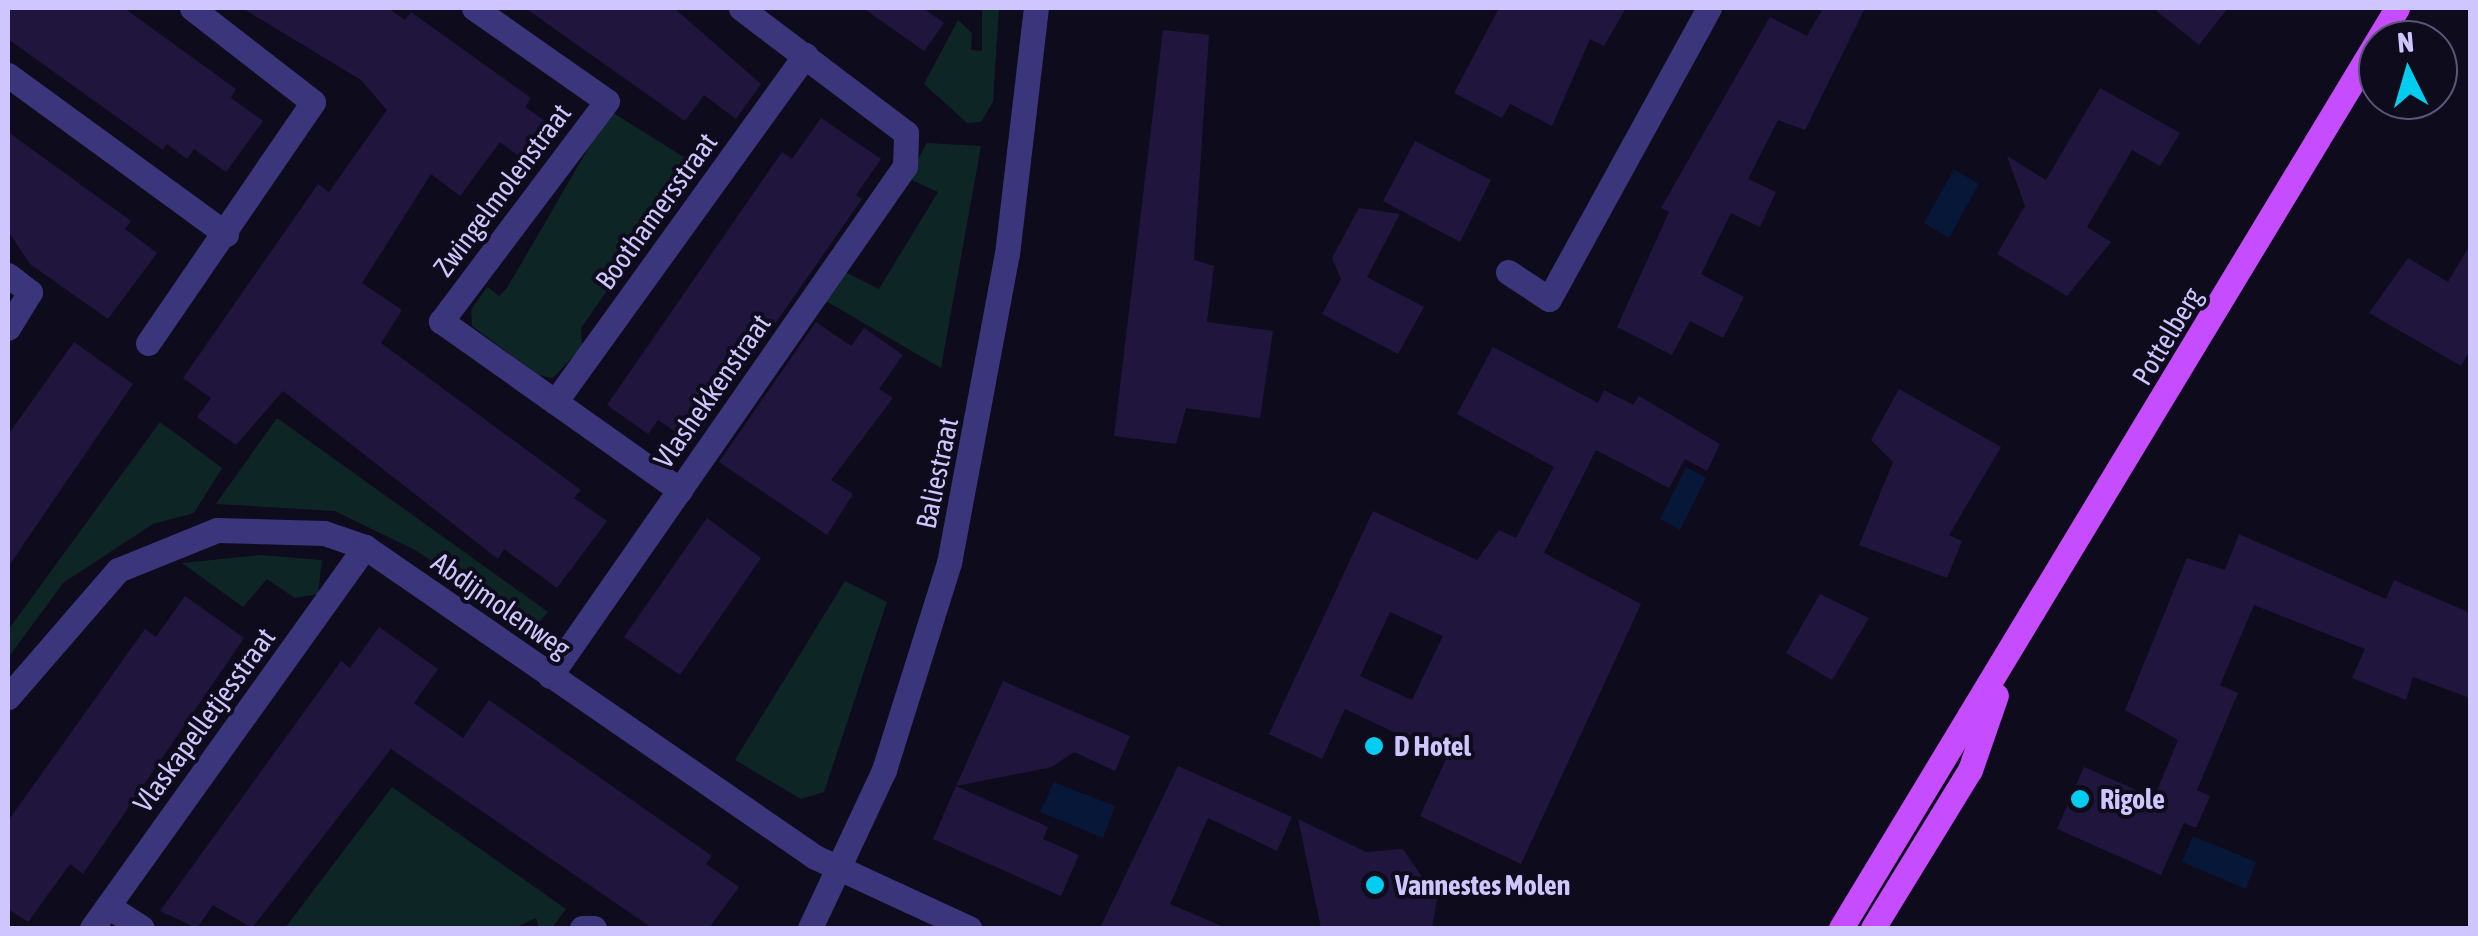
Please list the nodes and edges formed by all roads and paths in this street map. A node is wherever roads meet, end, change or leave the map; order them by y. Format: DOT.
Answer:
graph roads {
  1 [pos="192,8"];
  2 [pos="474,8"];
  3 [pos="741,8"];
  4 [pos="1036,8"];
  5 [pos="1710,8"];
  6 [pos="2397,8"];
  7 [pos="805,55"];
  8 [pos="8,76"];
  9 [pos="226,234"];
  10 [pos="1508,272"];
  11 [pos="8,275"];
  12 [pos="8,328"];
  13 [pos="148,342"];
  14 [pos="555,402"];
  15 [pos="680,490"];
  16 [pos="365,548"];
  17 [pos="2008,662"];
  18 [pos="550,676"];
  19 [pos="8,697"];
  20 [pos="839,871"];
  21 [pos="108,906"];
  22 [pos="92,928"];
  23 [pos="142,928"];
  24 [pos="582,928"];
  25 [pos="594,928"];
  26 [pos="810,928"];
  27 [pos="970,928"];
  28 [pos="1841,928"];
  29 [pos="1873,928"];
  1 -- 9 [label="street"];
  2 -- 14 [label="street, Zwingelmolenstraat"];
  3 -- 7 [label="street"];
  4 -- 20 [label="street, Baliestraat"];
  5 -- 10 [label="street"];
  6 -- 17 [label="main road, Pottelberg"];
  7 -- 14 [label="street, Boothamersstraat"];
  7 -- 15 [label="street, Vlashekkenstraat"];
  8 -- 9 [label="street"];
  9 -- 13 [label="street"];
  11 -- 12 [label="street"];
  14 -- 15 [label="street, Zwingelmolenstraat"];
  15 -- 18 [label="street, Vlashekkenstraat"];
  16 -- 18 [label="street, Abdijmolenweg"];
  16 -- 19 [label="street, Abdijmolenweg"];
  16 -- 21 [label="street, Vlaskapelletjesstraat"];
  17 -- 28 [label="main road, Pottelberg"];
  17 -- 29 [label="main road, Pottelberg"];
  18 -- 20 [label="street, Abdijmolenweg"];
  20 -- 26 [label="street, Baliestraat"];
  20 -- 27 [label="street, Abdijmolenweg"];
  21 -- 22 [label="street, Vlaskapelletjesstraat"];
  21 -- 23 [label="street"];
  24 -- 25 [label="street"];
}
